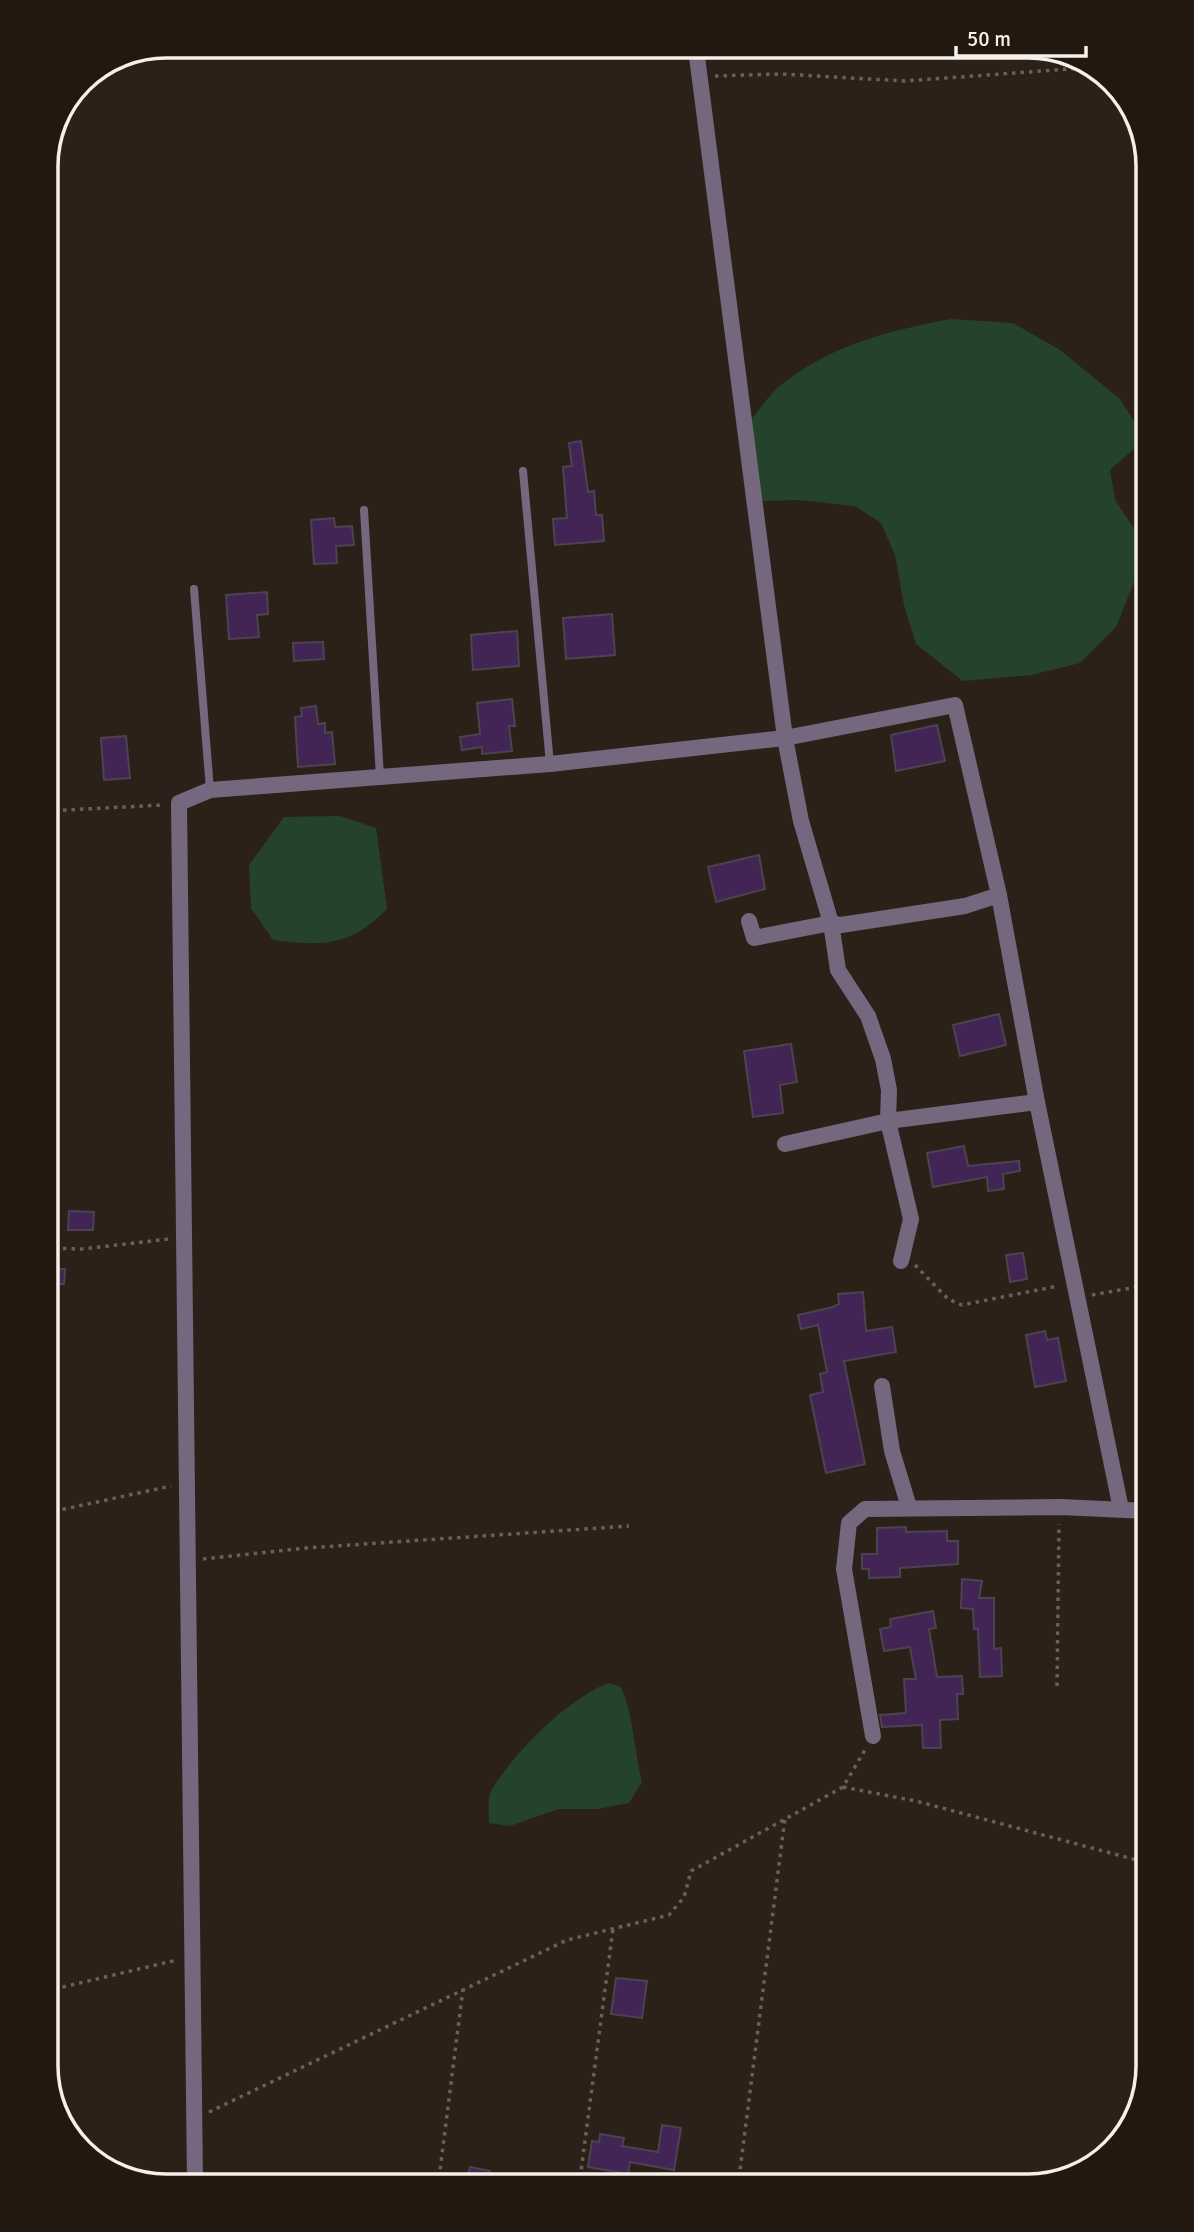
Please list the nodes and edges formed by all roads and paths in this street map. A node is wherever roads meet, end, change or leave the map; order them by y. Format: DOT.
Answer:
graph roads {
  1 [pos="697,58"];
  2 [pos="1075,69"];
  3 [pos="698,77"];
  4 [pos="523,471"];
  5 [pos="364,510"];
  6 [pos="194,589"];
  7 [pos="786,738"];
  8 [pos="550,764"];
  9 [pos="380,777"];
  10 [pos="210,790"];
  11 [pos="179,803"];
  12 [pos="58,810"];
  13 [pos="999,895"];
  14 [pos="749,921"];
  15 [pos="831,923"];
  16 [pos="1037,1102"];
  17 [pos="888,1121"];
  18 [pos="785,1143"];
  19 [pos="183,1238"];
  20 [pos="58,1249"];
  21 [pos="901,1261"];
  22 [pos="1136,1288"];
  23 [pos="1076,1292"];
  24 [pos="882,1386"];
  25 [pos="186,1482"];
  26 [pos="909,1507"];
  27 [pos="1059,1507"];
  28 [pos="1121,1509"];
  29 [pos="58,1510"];
  30 [pos="1136,1510"];
  31 [pos="629,1526"];
  32 [pos="187,1561"];
  33 [pos="1056,1686"];
  34 [pos="873,1736"];
  35 [pos="843,1787"];
  36 [pos="785,1818"];
  37 [pos="1136,1860"];
  38 [pos="613,1929"];
  39 [pos="192,1956"];
  40 [pos="58,1988"];
  41 [pos="463,1989"];
  42 [pos="195,2119"];
  43 [pos="195,2174"];
  44 [pos="440,2174"];
  45 [pos="581,2174"];
  46 [pos="740,2174"];
  1 -- 3 [label="street"];
  2 -- 3 [label="path"];
  3 -- 7 [label="street"];
  4 -- 8 [label="lane"];
  5 -- 9 [label="lane"];
  6 -- 10 [label="lane"];
  7 -- 8 [label="street"];
  7 -- 13 [label="street"];
  7 -- 15 [label="street"];
  8 -- 9 [label="street"];
  9 -- 10 [label="street"];
  10 -- 11 [label="street"];
  11 -- 12 [label="path"];
  11 -- 19 [label="street"];
  13 -- 15 [label="street"];
  13 -- 16 [label="street"];
  14 -- 15 [label="street"];
  15 -- 17 [label="street"];
  16 -- 17 [label="street"];
  16 -- 23 [label="street"];
  17 -- 18 [label="street"];
  17 -- 21 [label="street"];
  19 -- 20 [label="path"];
  19 -- 25 [label="street"];
  21 -- 23 [label="path"];
  22 -- 23 [label="path"];
  23 -- 28 [label="street"];
  24 -- 26 [label="street"];
  25 -- 29 [label="path"];
  25 -- 32 [label="street"];
  26 -- 27 [label="street"];
  26 -- 34 [label="street"];
  27 -- 28 [label="street"];
  27 -- 33 [label="path"];
  28 -- 30 [label="street"];
  31 -- 32 [label="path"];
  32 -- 39 [label="street"];
  34 -- 35 [label="path"];
  35 -- 36 [label="path"];
  35 -- 37 [label="path"];
  36 -- 38 [label="path"];
  36 -- 46 [label="path"];
  38 -- 41 [label="path"];
  38 -- 45 [label="path"];
  39 -- 40 [label="path"];
  39 -- 42 [label="street"];
  41 -- 42 [label="path"];
  41 -- 44 [label="path"];
  42 -- 43 [label="street"];
}
